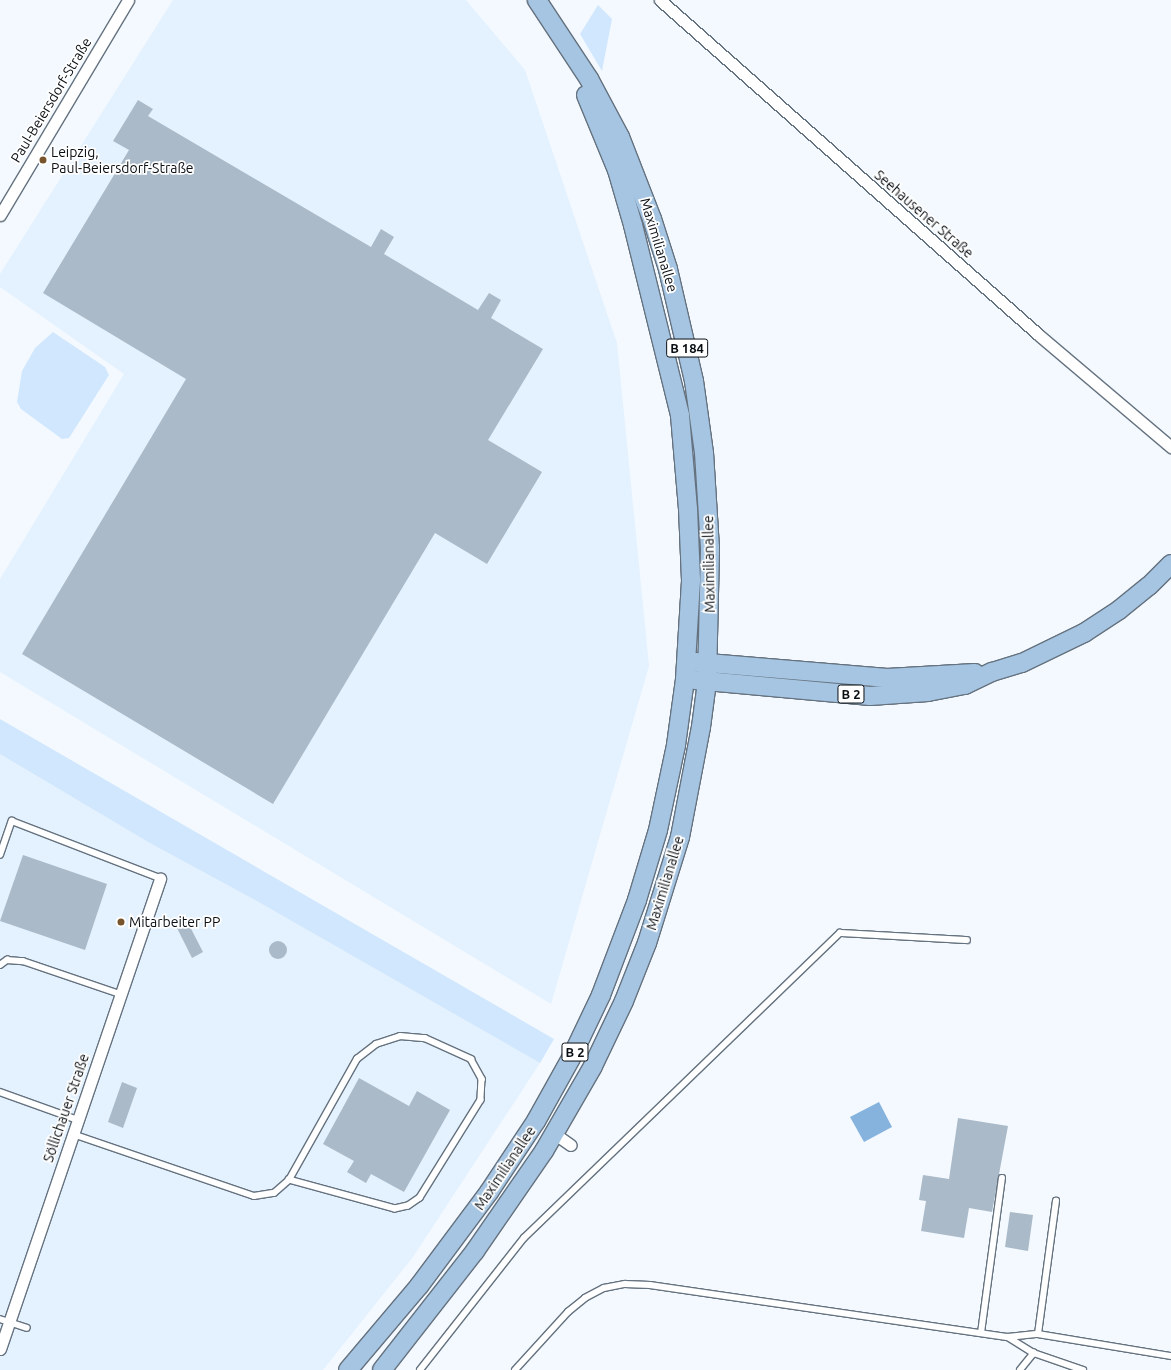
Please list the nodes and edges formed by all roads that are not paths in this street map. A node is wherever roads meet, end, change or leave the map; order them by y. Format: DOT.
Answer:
graph roads {
  1 [pos="128,0"];
  2 [pos="537,0"];
  3 [pos="660,0"];
  4 [pos="572,54"];
  5 [pos="0,215"];
  6 [pos="1171,447"];
  7 [pos="1171,564"];
  8 [pos="708,663"];
  9 [pos="686,670"];
  10 [pos="992,672"];
  11 [pos="707,682"];
  12 [pos="0,855"];
  13 [pos="160,878"];
  14 [pos="967,940"];
  15 [pos="0,965"];
  16 [pos="120,994"];
  17 [pos="0,1092"];
  18 [pos="78,1120"];
  19 [pos="73,1134"];
  20 [pos="555,1134"];
  21 [pos="572,1145"];
  22 [pos="1002,1178"];
  23 [pos="289,1180"];
  24 [pos="1056,1201"];
  25 [pos="5,1320"];
  26 [pos="27,1328"];
  27 [pos="981,1333"];
  28 [pos="1038,1334"];
  29 [pos="1008,1336"];
  30 [pos="0,1348"];
  31 [pos="1034,1353"];
  32 [pos="1171,1356"];
  33 [pos="348,1370"];
  34 [pos="382,1370"];
  35 [pos="420,1370"];
  36 [pos="515,1370"];
  37 [pos="1020,1370"];
  38 [pos="1083,1370"];
  1 -- 5 [label="street, Paul-Beiersdorf-Straße"];
  2 -- 4 [label="main road, Maximilianallee / B 184"];
  3 -- 6 [label="street, Seehausener Straße"];
  4 -- 8 [label="main road, Maximilianallee / B 184"];
  4 -- 9 [label="main road, B 184"];
  7 -- 10 [label="main road, B 2"];
  8 -- 9 [label="main road, B 2"];
  8 -- 10 [label="main road, B 2"];
  8 -- 11 [label="main road, Maximilianallee / B 2"];
  9 -- 11 [label="main road, B 2"];
  9 -- 33 [label="main road, Maximilianallee / B 2"];
  10 -- 11 [label="main road, B 2"];
  11 -- 20 [label="main road, Maximilianallee / B 2"];
  12 -- 13 [label="lane"];
  13 -- 16 [label="street, Söllichauer Straße"];
  14 -- 35 [label="lane"];
  15 -- 16 [label="lane"];
  16 -- 18 [label="street, Söllichauer Straße"];
  17 -- 18 [label="lane"];
  18 -- 19 [label="street, Söllichauer Straße"];
  19 -- 23 [label="lane"];
  19 -- 25 [label="street, Söllichauer Straße"];
  20 -- 21 [label="street, Maximilianallee"];
  20 -- 34 [label="main road, Maximilianallee / B 2"];
  22 -- 27 [label="lane"];
  23 -- 23 [label="lane"];
  24 -- 28 [label="lane"];
  25 -- 26 [label="lane"];
  25 -- 30 [label="street, Söllichauer Straße"];
  27 -- 29 [label="lane"];
  27 -- 36 [label="lane"];
  28 -- 29 [label="lane"];
  28 -- 32 [label="lane"];
  29 -- 31 [label="lane"];
  31 -- 37 [label="lane"];
  31 -- 38 [label="lane"];
}
